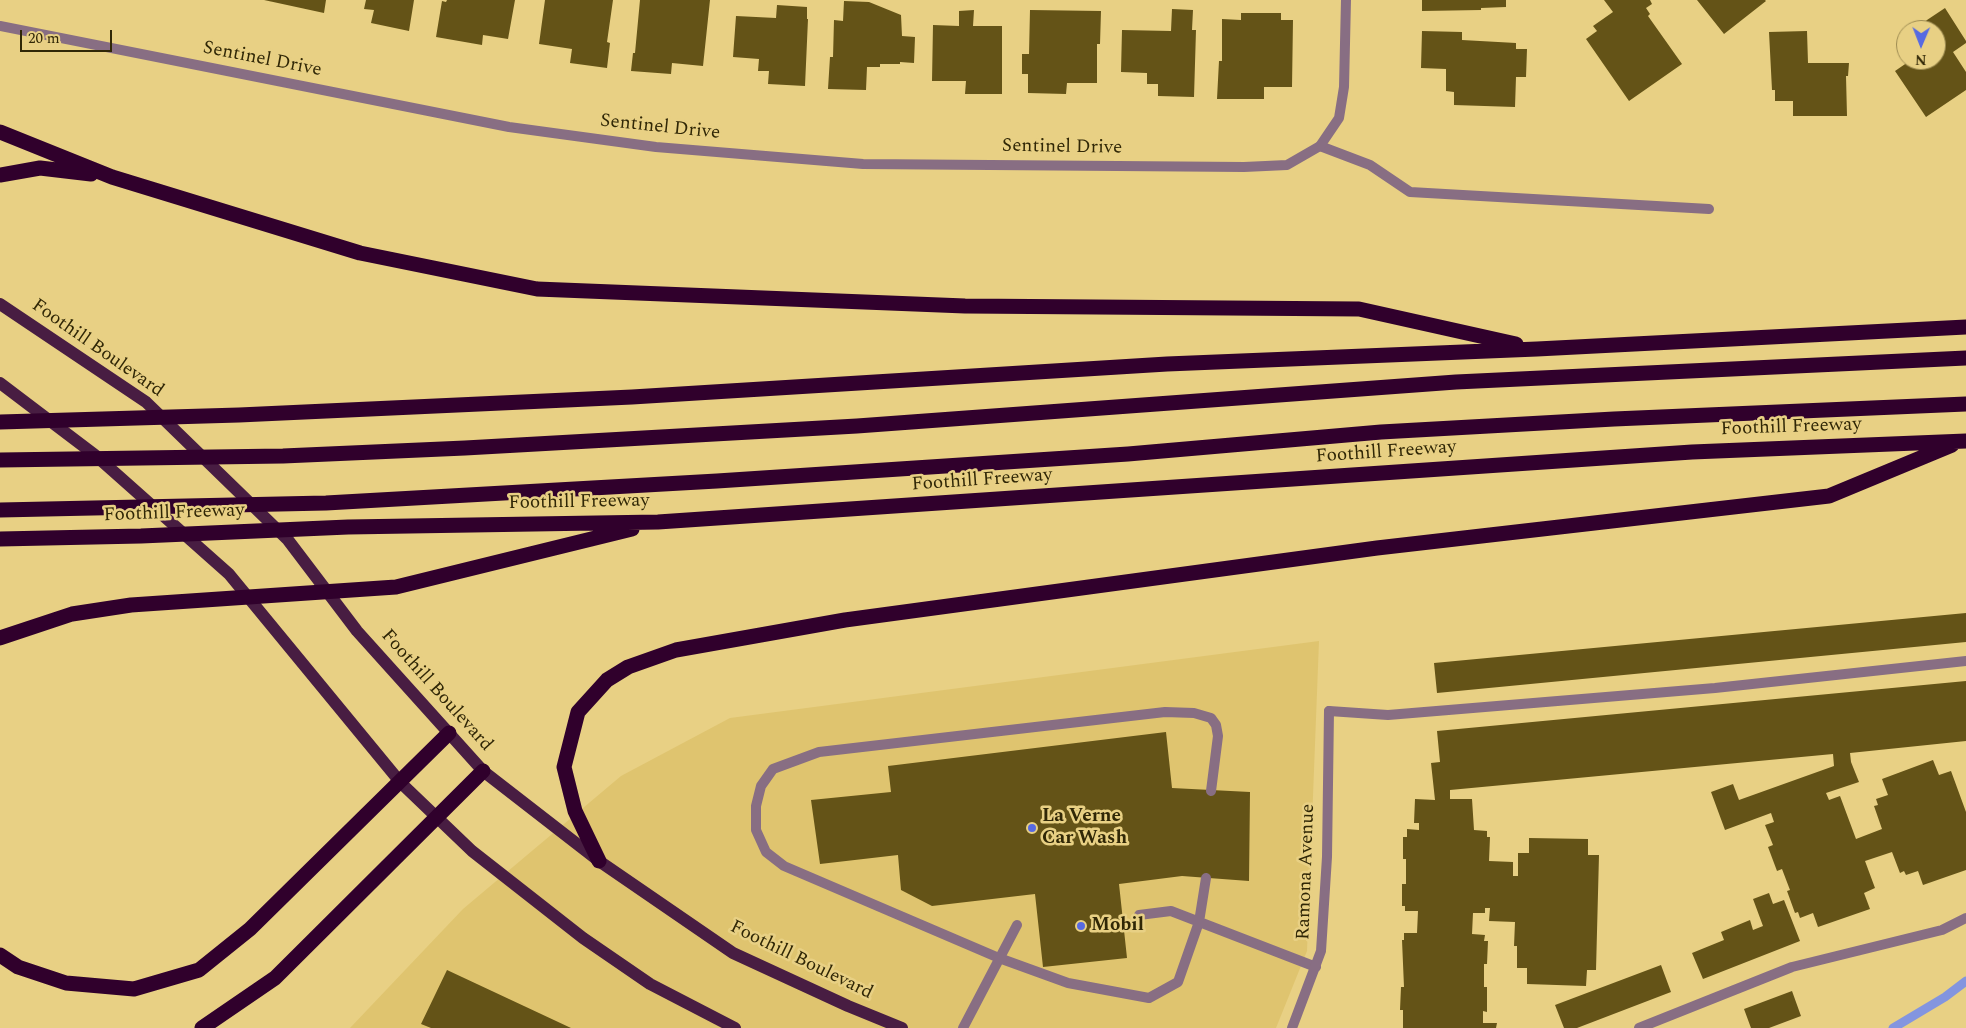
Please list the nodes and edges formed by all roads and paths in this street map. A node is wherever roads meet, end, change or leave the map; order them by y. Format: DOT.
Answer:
graph roads {
  1 [pos="1346,0"];
  2 [pos="0,26"];
  3 [pos="0,132"];
  4 [pos="1320,146"];
  5 [pos="0,175"];
  6 [pos="112,177"];
  7 [pos="1709,209"];
  8 [pos="0,304"];
  9 [pos="1966,328"];
  10 [pos="1537,349"];
  11 [pos="1966,358"];
  12 [pos="0,383"];
  13 [pos="1966,404"];
  14 [pos="0,422"];
  15 [pos="1964,441"];
  16 [pos="0,460"];
  17 [pos="0,510"];
  18 [pos="658,522"];
  19 [pos="0,539"];
  20 [pos="0,638"];
  21 [pos="1966,661"];
  22 [pos="449,733"];
  23 [pos="483,771"];
  24 [pos="401,783"];
  25 [pos="1211,791"];
  26 [pos="436,816"];
  27 [pos="599,861"];
  28 [pos="1206,878"];
  29 [pos="1139,915"];
  30 [pos="1966,918"];
  31 [pos="1199,922"];
  32 [pos="1017,926"];
  33 [pos="0,955"];
  34 [pos="999,958"];
  35 [pos="1316,967"];
  36 [pos="202,1028"];
  37 [pos="735,1028"];
  38 [pos="902,1028"];
  39 [pos="963,1028"];
  40 [pos="1292,1028"];
  41 [pos="1639,1028"];
  1 -- 4 [label="street"];
  2 -- 4 [label="street, Sentinel Drive"];
  3 -- 6 [label="highway"];
  4 -- 7 [label="street"];
  5 -- 6 [label="highway"];
  6 -- 10 [label="highway"];
  8 -- 22 [label="main road, Foothill Boulevard"];
  9 -- 10 [label="highway"];
  10 -- 14 [label="highway"];
  11 -- 16 [label="highway"];
  12 -- 24 [label="main road"];
  13 -- 17 [label="highway"];
  15 -- 18 [label="highway, Foothill Freeway"];
  15 -- 27 [label="highway"];
  18 -- 19 [label="highway, Foothill Freeway"];
  18 -- 20 [label="highway"];
  21 -- 35 [label="street, Ramona Avenue"];
  22 -- 23 [label="main road, Foothill Boulevard"];
  22 -- 24 [label="highway"];
  23 -- 26 [label="highway"];
  23 -- 27 [label="main road, Foothill Boulevard"];
  24 -- 26 [label="main road"];
  24 -- 33 [label="highway"];
  25 -- 34 [label="street"];
  26 -- 36 [label="highway"];
  26 -- 37 [label="main road"];
  27 -- 38 [label="main road, Foothill Boulevard"];
  28 -- 31 [label="street"];
  29 -- 31 [label="street"];
  30 -- 41 [label="street"];
  31 -- 34 [label="street"];
  31 -- 35 [label="street"];
  32 -- 34 [label="street"];
  34 -- 39 [label="street"];
  35 -- 40 [label="street, Ramona Avenue"];
}
